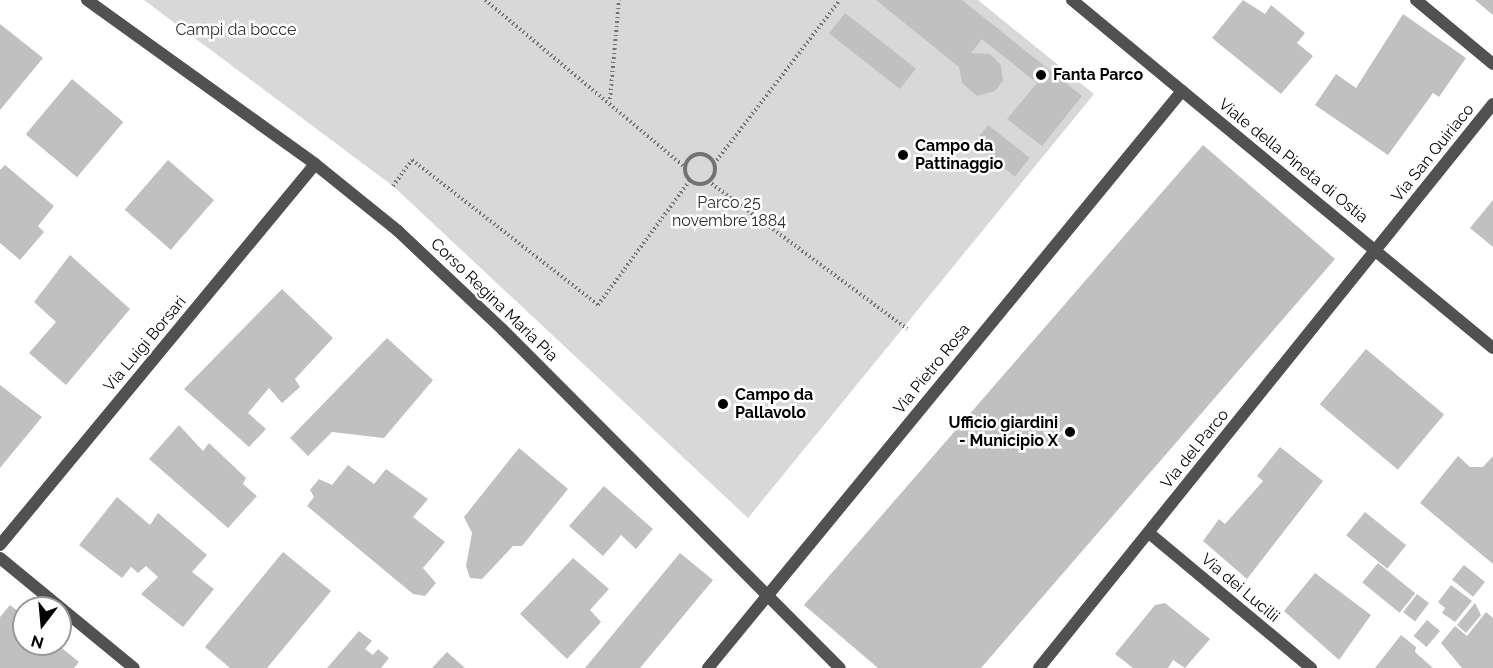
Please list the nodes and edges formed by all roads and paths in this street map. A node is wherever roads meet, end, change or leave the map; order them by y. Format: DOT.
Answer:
graph roads {
  1 [pos="87,0"];
  2 [pos="485,0"];
  3 [pos="619,0"];
  4 [pos="840,0"];
  5 [pos="1072,0"];
  6 [pos="1416,0"];
  7 [pos="1493,64"];
  8 [pos="1182,91"];
  9 [pos="610,100"];
  10 [pos="1493,104"];
  11 [pos="315,164"];
  12 [pos="714,164"];
  13 [pos="685,167"];
  14 [pos="690,180"];
  15 [pos="708,181"];
  16 [pos="393,186"];
  17 [pos="1376,251"];
  18 [pos="907,329"];
  19 [pos="1493,348"];
  20 [pos="1149,533"];
  21 [pos="0,545"];
  22 [pos="0,558"];
  23 [pos="767,596"];
  24 [pos="134,668"];
  25 [pos="708,668"];
  26 [pos="840,668"];
  27 [pos="1040,668"];
  28 [pos="1311,668"];
  1 -- 11 [label="street, Corso Regina Maria Pia"];
  2 -- 9 [label="path"];
  3 -- 9 [label="path"];
  4 -- 12 [label="path"];
  5 -- 8 [label="street, Viale della Pineta di Ostia"];
  6 -- 7 [label="street"];
  8 -- 17 [label="street, Viale della Pineta di Ostia"];
  8 -- 23 [label="street, Via Pietro Rosa"];
  9 -- 13 [label="path"];
  10 -- 17 [label="street, Via San Quiriaco"];
  11 -- 21 [label="street, Via Luigi Borsari"];
  11 -- 23 [label="street, Corso Regina Maria Pia"];
  12 -- 13 [label="path"];
  12 -- 15 [label="path"];
  13 -- 14 [label="path"];
  14 -- 15 [label="path"];
  14 -- 16 [label="path"];
  15 -- 18 [label="path"];
  17 -- 19 [label="street, Viale della Pineta di Ostia"];
  17 -- 20 [label="street, Via del Parco"];
  20 -- 27 [label="street, Via del Parco"];
  20 -- 28 [label="street, Via dei Lucilii"];
  22 -- 24 [label="street"];
  23 -- 25 [label="street, Via Pietro Rosa"];
  23 -- 26 [label="street, Corso Regina Maria Pia"];
}
